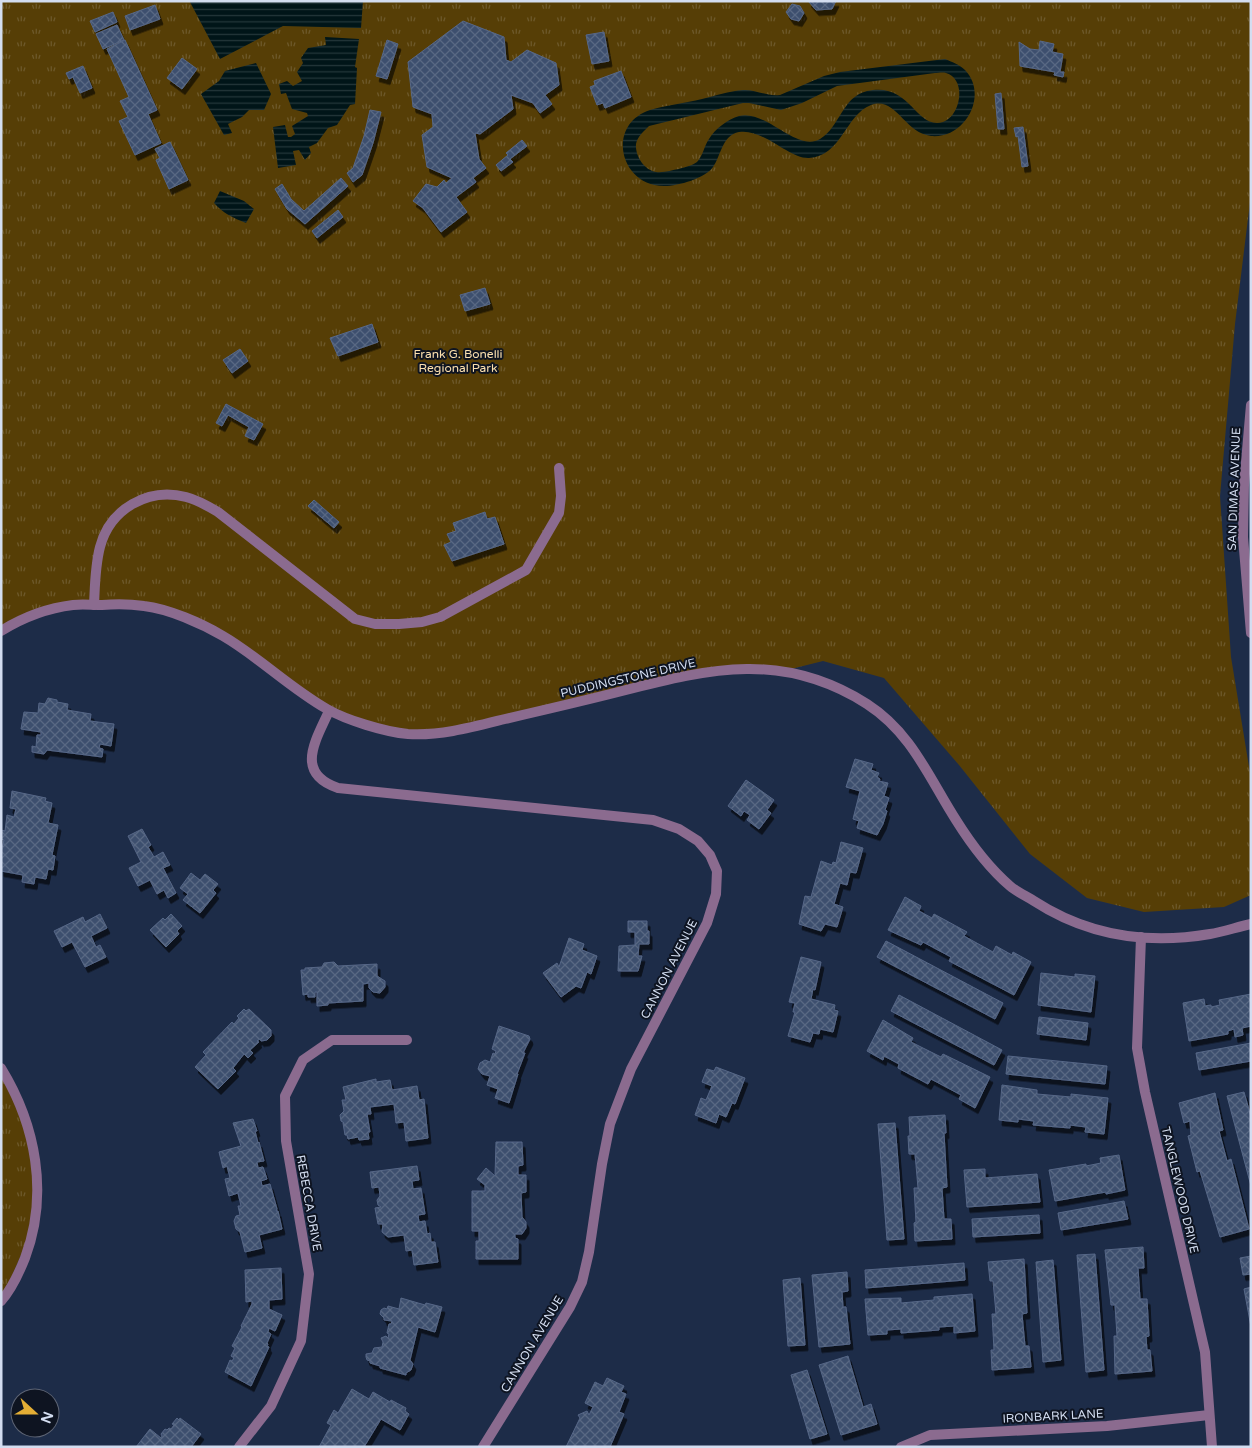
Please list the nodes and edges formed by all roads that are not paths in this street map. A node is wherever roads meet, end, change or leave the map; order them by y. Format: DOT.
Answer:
graph roads {
  1 [pos="1251,405"];
  2 [pos="559,468"];
  3 [pos="94,605"];
  4 [pos="1,632"];
  5 [pos="1251,632"];
  6 [pos="329,710"];
  7 [pos="1251,924"];
  8 [pos="1141,937"];
  9 [pos="407,1040"];
  10 [pos="1,1068"];
  11 [pos="1,1301"];
  12 [pos="1209,1415"];
  13 [pos="239,1447"];
  14 [pos="483,1447"];
  15 [pos="901,1447"];
  16 [pos="1212,1447"];
  1 -- 5 [label="street, SAN DIMAS AVENUE"];
  2 -- 3 [label="street"];
  3 -- 4 [label="street, PUDDINGSTONE DRIVE"];
  3 -- 6 [label="street, PUDDINGSTONE DRIVE"];
  6 -- 8 [label="street, PUDDINGSTONE DRIVE"];
  6 -- 14 [label="street, CANNON AVENUE"];
  7 -- 8 [label="street, PUDDINGSTONE DRIVE"];
  8 -- 12 [label="street, TANGLEWOOD DRIVE"];
  9 -- 13 [label="street, REBECCA DRIVE"];
  10 -- 11 [label="street"];
  12 -- 15 [label="street, IRONBARK LANE"];
  12 -- 16 [label="street, TANGLEWOOD DRIVE"];
}
